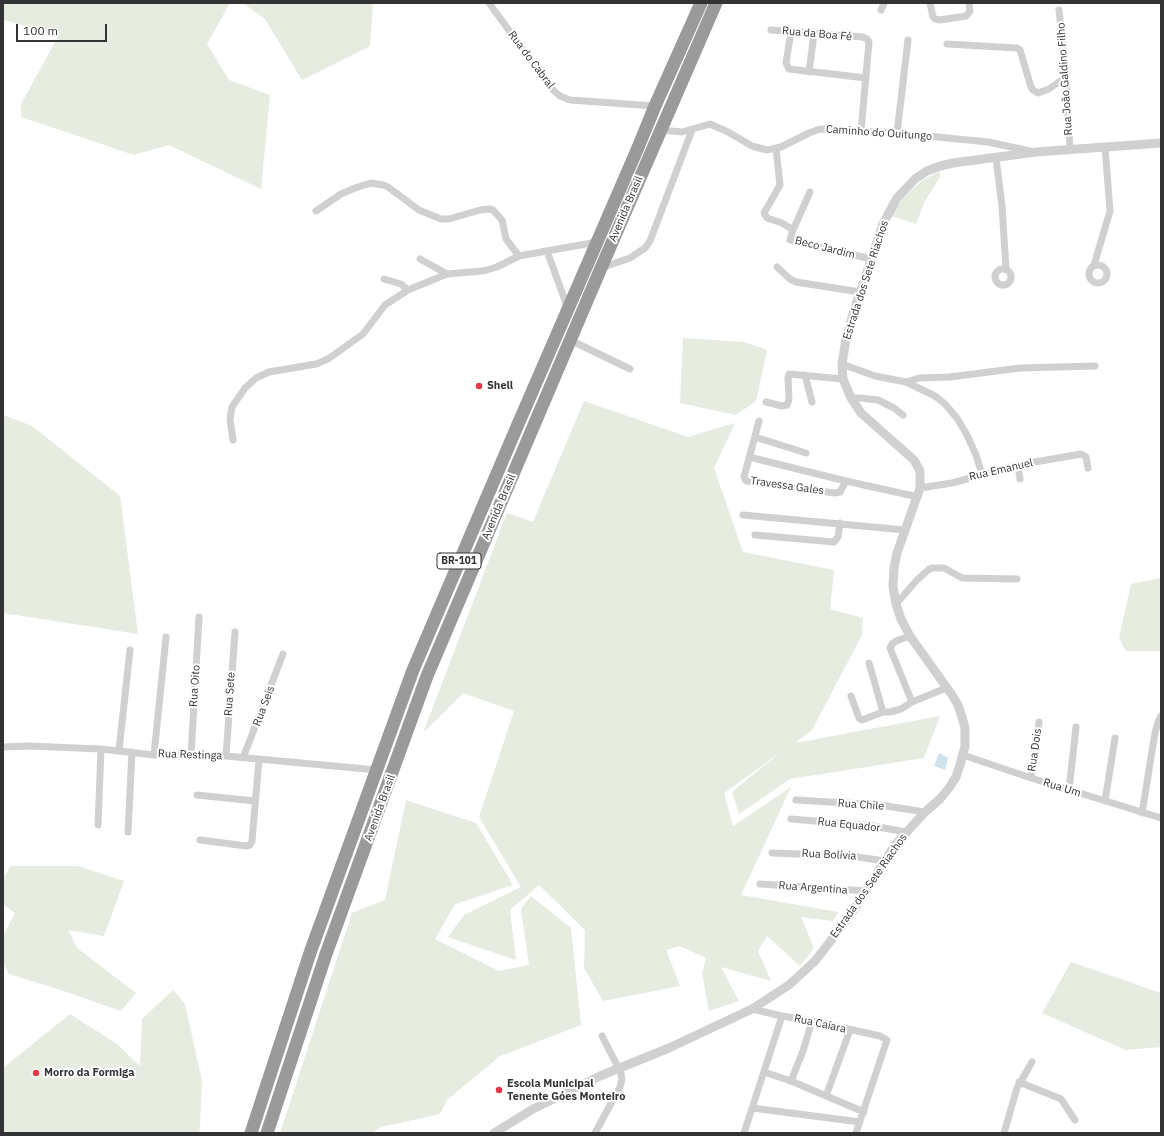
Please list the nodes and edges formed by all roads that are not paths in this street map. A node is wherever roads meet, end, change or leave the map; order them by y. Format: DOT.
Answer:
graph roads {
  1 [pos="489,3"];
  2 [pos="930,3"];
  3 [pos="716,5"];
  4 [pos="699,6"];
  5 [pos="970,6"];
  6 [pos="1059,10"];
  7 [pos="771,30"];
  8 [pos="791,32"];
  9 [pos="814,34"];
  10 [pos="908,40"];
  11 [pos="947,44"];
  12 [pos="809,72"];
  13 [pos="1066,77"];
  14 [pos="866,78"];
  15 [pos="654,106"];
  16 [pos="660,130"];
  17 [pos="692,130"];
  18 [pos="861,131"];
  19 [pos="897,133"];
  20 [pos="1161,143"];
  21 [pos="1105,147"];
  22 [pos="776,149"];
  23 [pos="1070,149"];
  24 [pos="1036,152"];
  25 [pos="996,158"];
  26 [pos="810,192"];
  27 [pos="316,211"];
  28 [pos="793,230"];
  29 [pos="597,242"];
  30 [pos="548,251"];
  31 [pos="519,256"];
  32 [pos="420,259"];
  33 [pos="871,259"];
  34 [pos="1094,265"];
  35 [pos="777,267"];
  36 [pos="600,268"];
  37 [pos="1006,269"];
  38 [pos="447,274"];
  39 [pos="384,278"];
  40 [pos="408,290"];
  41 [pos="860,292"];
  42 [pos="568,309"];
  43 [pos="570,340"];
  44 [pos="842,364"];
  45 [pos="1095,366"];
  46 [pos="630,369"];
  47 [pos="805,375"];
  48 [pos="842,379"];
  49 [pos="906,382"];
  50 [pos="851,398"];
  51 [pos="766,402"];
  52 [pos="812,402"];
  53 [pos="903,415"];
  54 [pos="759,421"];
  55 [pos="755,437"];
  56 [pos="233,440"];
  57 [pos="806,453"];
  58 [pos="749,457"];
  59 [pos="1018,465"];
  60 [pos="1088,468"];
  61 [pos="982,474"];
  62 [pos="1020,479"];
  63 [pos="846,481"];
  64 [pos="920,488"];
  65 [pos="918,497"];
  66 [pos="743,515"];
  67 [pos="840,523"];
  68 [pos="905,530"];
  69 [pos="755,535"];
  70 [pos="1017,579"];
  71 [pos="896,604"];
  72 [pos="199,617"];
  73 [pos="235,632"];
  74 [pos="910,636"];
  75 [pos="166,637"];
  76 [pos="130,650"];
  77 [pos="283,654"];
  78 [pos="869,663"];
  79 [pos="946,688"];
  80 [pos="851,696"];
  81 [pos="912,702"];
  82 [pos="883,712"];
  83 [pos="1161,717"];
  84 [pos="1039,722"];
  85 [pos="1076,727"];
  86 [pos="1115,738"];
  87 [pos="3,748"];
  88 [pos="101,749"];
  89 [pos="120,750"];
  90 [pos="132,752"];
  91 [pos="154,754"];
  92 [pos="963,755"];
  93 [pos="191,756"];
  94 [pos="226,756"];
  95 [pos="243,758"];
  96 [pos="260,760"];
  97 [pos="377,770"];
  98 [pos="1031,778"];
  99 [pos="1069,790"];
  100 [pos="197,795"];
  101 [pos="796,800"];
  102 [pos="255,801"];
  103 [pos="1105,801"];
  104 [pos="926,812"];
  105 [pos="1142,812"];
  106 [pos="1161,818"];
  107 [pos="791,819"];
  108 [pos="98,825"];
  109 [pos="128,832"];
  110 [pos="906,832"];
  111 [pos="200,840"];
  112 [pos="772,853"];
  113 [pos="885,861"];
  114 [pos="760,884"];
  115 [pos="866,891"];
  116 [pos="752,1009"];
  117 [pos="782,1016"];
  118 [pos="812,1021"];
  119 [pos="850,1030"];
  120 [pos="602,1036"];
  121 [pos="1032,1062"];
  122 [pos="619,1069"];
  123 [pos="764,1072"];
  124 [pos="791,1081"];
  125 [pos="1019,1082"];
  126 [pos="826,1096"];
  127 [pos="752,1108"];
  128 [pos="864,1112"];
  129 [pos="1075,1120"];
  130 [pos="860,1122"];
  131 [pos="251,1133"];
  132 [pos="267,1133"];
  133 [pos="494,1133"];
  134 [pos="596,1133"];
  135 [pos="744,1133"];
  136 [pos="856,1133"];
  137 [pos="1004,1133"];
  1 -- 15 [label="street, Rua do Cabral"];
  2 -- 5 [label="street"];
  3 -- 16 [label="highway, Avenida Brasil / BR-101"];
  4 -- 15 [label="highway, Avenida Brasil / BR-101"];
  6 -- 13 [label="street, Rua João Galdino Filho"];
  7 -- 8 [label="street, Rua da Boa Fé"];
  8 -- 9 [label="street, Rua da Boa Fé"];
  8 -- 12 [label="street"];
  9 -- 12 [label="street"];
  9 -- 14 [label="street, Rua da Boa Fé"];
  10 -- 19 [label="street"];
  11 -- 13 [label="street"];
  12 -- 14 [label="street"];
  13 -- 23 [label="street, Rua João Galdino Filho"];
  14 -- 18 [label="street"];
  15 -- 29 [label="highway, Avenida Brasil / BR-101"];
  16 -- 17 [label="street, Caminho do Ouitungo"];
  16 -- 36 [label="highway, Avenida Brasil / BR-101"];
  17 -- 22 [label="street, Caminho do Ouitungo"];
  17 -- 36 [label="street"];
  18 -- 19 [label="street, Caminho do Ouitungo"];
  18 -- 22 [label="street, Caminho do Ouitungo"];
  19 -- 24 [label="street, Caminho do Ouitungo"];
  20 -- 21 [label="street, Estrada dos Sete Riachos"];
  21 -- 23 [label="street, Estrada dos Sete Riachos"];
  21 -- 34 [label="street"];
  22 -- 28 [label="street, Beco Jardim"];
  23 -- 24 [label="street, Estrada dos Sete Riachos"];
  24 -- 25 [label="street, Estrada dos Sete Riachos"];
  25 -- 33 [label="street, Estrada dos Sete Riachos"];
  25 -- 37 [label="street"];
  26 -- 28 [label="street, Beco Jardim"];
  27 -- 31 [label="street"];
  28 -- 33 [label="street, Beco Jardim"];
  29 -- 30 [label="street"];
  29 -- 42 [label="highway, Avenida Brasil / BR-101"];
  30 -- 31 [label="street"];
  30 -- 42 [label="street"];
  31 -- 38 [label="street"];
  32 -- 38 [label="street"];
  33 -- 41 [label="street, Estrada dos Sete Riachos"];
  35 -- 41 [label="street"];
  36 -- 43 [label="highway, Avenida Brasil / BR-101"];
  38 -- 40 [label="street"];
  39 -- 40 [label="street"];
  40 -- 56 [label="street"];
  41 -- 44 [label="street, Estrada dos Sete Riachos"];
  42 -- 97 [label="highway, Avenida Brasil / BR-101"];
  43 -- 46 [label="street"];
  43 -- 132 [label="highway, Avenida Brasil / BR-101"];
  44 -- 48 [label="street, Estrada dos Sete Riachos"];
  44 -- 49 [label="street"];
  45 -- 49 [label="street"];
  47 -- 48 [label="street"];
  47 -- 51 [label="street"];
  47 -- 52 [label="street"];
  48 -- 50 [label="street, Estrada dos Sete Riachos"];
  49 -- 61 [label="street"];
  50 -- 53 [label="street"];
  50 -- 64 [label="street, Estrada dos Sete Riachos"];
  54 -- 55 [label="street, Travessa Gales"];
  55 -- 57 [label="street"];
  55 -- 58 [label="street, Travessa Gales"];
  58 -- 63 [label="street, Travessa Gales"];
  58 -- 63 [label="street, Travessa Gales"];
  59 -- 60 [label="street, Rua Emanuel"];
  59 -- 61 [label="street, Rua Emanuel"];
  59 -- 62 [label="street"];
  61 -- 64 [label="street, Rua Emanuel"];
  63 -- 65 [label="street, Travessa Gales"];
  64 -- 65 [label="street, Estrada dos Sete Riachos"];
  65 -- 68 [label="street, Estrada dos Sete Riachos"];
  66 -- 67 [label="street"];
  67 -- 68 [label="street"];
  67 -- 69 [label="street"];
  68 -- 71 [label="street, Estrada dos Sete Riachos"];
  70 -- 71 [label="street"];
  71 -- 74 [label="street, Estrada dos Sete Riachos"];
  72 -- 93 [label="street, Rua Oito"];
  73 -- 94 [label="street, Rua Sete"];
  74 -- 79 [label="street, Estrada dos Sete Riachos"];
  74 -- 81 [label="street"];
  75 -- 91 [label="street"];
  76 -- 89 [label="street"];
  77 -- 95 [label="street, Rua Seis"];
  78 -- 82 [label="street"];
  79 -- 81 [label="street"];
  79 -- 92 [label="street, Estrada dos Sete Riachos"];
  80 -- 82 [label="street"];
  81 -- 82 [label="street"];
  83 -- 105 [label="street"];
  84 -- 98 [label="street, Rua Dois"];
  85 -- 99 [label="street"];
  86 -- 103 [label="street"];
  87 -- 88 [label="street, Rua Restinga"];
  88 -- 89 [label="street, Rua Restinga"];
  88 -- 108 [label="street"];
  89 -- 90 [label="street, Rua Restinga"];
  90 -- 91 [label="street, Rua Restinga"];
  90 -- 109 [label="street"];
  91 -- 93 [label="street, Rua Restinga"];
  92 -- 98 [label="street, Rua Um"];
  92 -- 104 [label="street, Estrada dos Sete Riachos"];
  93 -- 94 [label="street, Rua Restinga"];
  94 -- 95 [label="street, Rua Restinga"];
  95 -- 96 [label="street, Rua Restinga"];
  96 -- 97 [label="street, Rua Restinga"];
  96 -- 102 [label="street"];
  97 -- 131 [label="highway, Avenida Brasil / BR-101"];
  98 -- 99 [label="street, Rua Um"];
  99 -- 103 [label="street, Rua Um"];
  100 -- 102 [label="street"];
  101 -- 104 [label="street, Rua Chile"];
  102 -- 111 [label="street"];
  103 -- 105 [label="street, Rua Um"];
  104 -- 110 [label="street, Estrada dos Sete Riachos"];
  105 -- 106 [label="street, Rua Um"];
  107 -- 110 [label="street, Rua Equador"];
  110 -- 113 [label="street, Estrada dos Sete Riachos"];
  112 -- 113 [label="street, Rua Bolívia"];
  113 -- 115 [label="street, Estrada dos Sete Riachos"];
  114 -- 115 [label="street, Rua Argentina"];
  115 -- 116 [label="street, Estrada dos Sete Riachos"];
  116 -- 117 [label="street, Rua Caiara"];
  116 -- 122 [label="street, Estrada dos Sete Riachos"];
  117 -- 118 [label="street, Rua Caiara"];
  117 -- 123 [label="street"];
  118 -- 119 [label="street, Rua Caiara"];
  118 -- 124 [label="street"];
  119 -- 126 [label="street"];
  119 -- 128 [label="street, Rua Caiara"];
  120 -- 122 [label="street"];
  121 -- 125 [label="street"];
  122 -- 133 [label="street, Estrada dos Sete Riachos"];
  122 -- 134 [label="street"];
  123 -- 124 [label="street"];
  123 -- 127 [label="street"];
  124 -- 126 [label="street"];
  125 -- 129 [label="street"];
  125 -- 137 [label="street"];
  126 -- 128 [label="street"];
  127 -- 130 [label="street"];
  127 -- 135 [label="street"];
  128 -- 130 [label="street"];
  130 -- 136 [label="street"];
}
